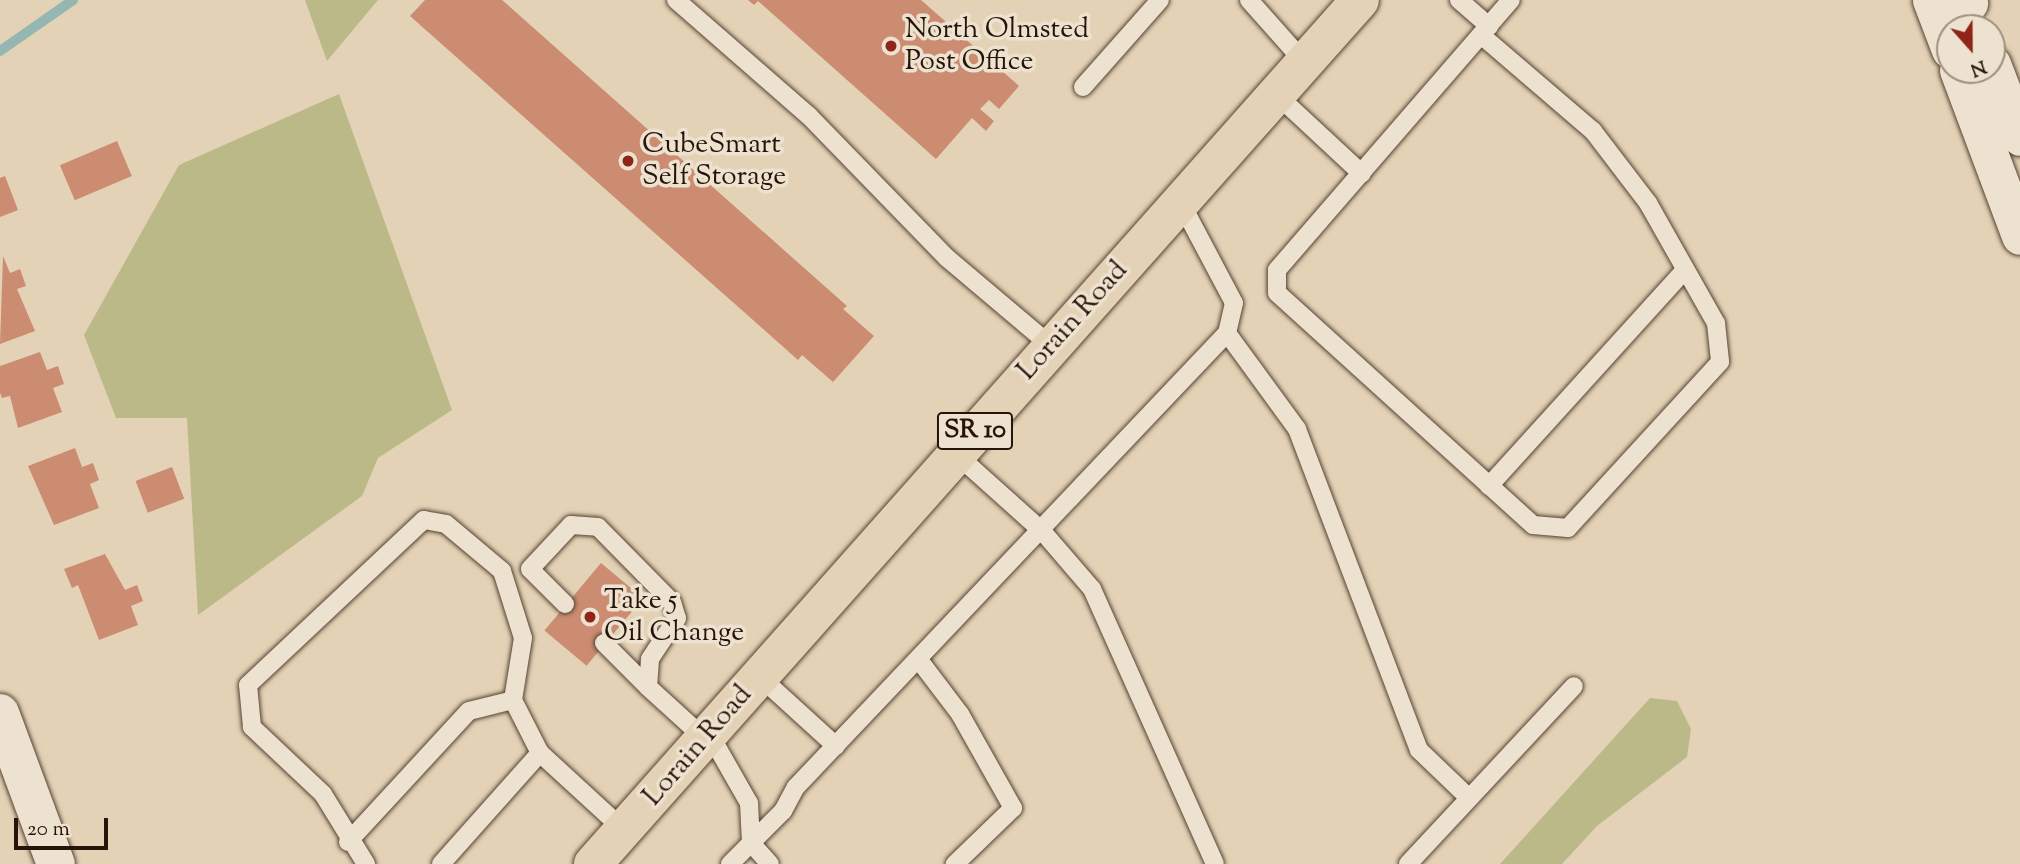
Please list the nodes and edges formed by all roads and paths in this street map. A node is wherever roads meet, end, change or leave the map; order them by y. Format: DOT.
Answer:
graph roads {
  1 [pos="676,0"];
  2 [pos="1160,0"];
  3 [pos="1248,0"];
  4 [pos="1360,0"];
  5 [pos="1459,0"];
  6 [pos="1511,0"];
  7 [pos="1485,30"];
  8 [pos="1304,62"];
  9 [pos="1963,84"];
  10 [pos="2000,84"];
  11 [pos="1083,87"];
  12 [pos="1276,94"];
  13 [pos="2020,137"];
  14 [pos="1362,174"];
  15 [pos="1180,201"];
  16 [pos="2020,236"];
  17 [pos="1684,271"];
  18 [pos="1227,332"];
  19 [pos="1050,345"];
  20 [pos="956,453"];
  21 [pos="1489,486"];
  22 [pos="1043,532"];
  23 [pos="565,604"];
  24 [pos="604,643"];
  25 [pos="919,660"];
  26 [pos="759,676"];
  27 [pos="1574,686"];
  28 [pos="648,687"];
  29 [pos="513,700"];
  30 [pos="0,713"];
  31 [pos="707,735"];
  32 [pos="836,746"];
  33 [pos="540,753"];
  34 [pos="1469,798"];
  35 [pos="624,830"];
  36 [pos="348,842"];
  37 [pos="751,843"];
  38 [pos="56,864"];
  39 [pos="366,864"];
  40 [pos="441,864"];
  41 [pos="593,864"];
  42 [pos="730,864"];
  43 [pos="770,864"];
  44 [pos="956,864"];
  45 [pos="1215,864"];
  46 [pos="1408,864"];
  1 -- 19 [label="lane"];
  2 -- 11 [label="lane"];
  3 -- 8 [label="lane"];
  4 -- 8 [label="main road, Lorain Road / SR 10"];
  5 -- 7 [label="lane"];
  6 -- 7 [label="lane"];
  7 -- 14 [label="lane"];
  7 -- 17 [label="lane"];
  8 -- 12 [label="main road, Lorain Road / SR 10"];
  9 -- 16 [label="street"];
  10 -- 13 [label="street"];
  12 -- 14 [label="lane"];
  12 -- 15 [label="main road, Lorain Road / SR 10"];
  14 -- 21 [label="lane"];
  15 -- 18 [label="lane"];
  15 -- 19 [label="main road, Lorain Road / SR 10"];
  17 -- 21 [label="lane"];
  17 -- 21 [label="lane"];
  18 -- 22 [label="lane"];
  18 -- 34 [label="lane"];
  19 -- 20 [label="main road, Lorain Road / SR 10"];
  20 -- 22 [label="lane"];
  20 -- 26 [label="main road, Lorain Road / SR 10"];
  22 -- 25 [label="lane"];
  22 -- 45 [label="lane"];
  23 -- 28 [label="lane"];
  24 -- 28 [label="lane"];
  25 -- 32 [label="lane"];
  25 -- 44 [label="lane"];
  26 -- 31 [label="main road, Lorain Road / SR 10"];
  26 -- 32 [label="lane"];
  27 -- 34 [label="lane"];
  28 -- 31 [label="lane"];
  29 -- 33 [label="lane"];
  29 -- 36 [label="lane"];
  29 -- 36 [label="lane"];
  30 -- 38 [label="street"];
  31 -- 35 [label="main road, Lorain Road / SR 10"];
  31 -- 37 [label="lane"];
  32 -- 37 [label="lane"];
  33 -- 35 [label="lane"];
  33 -- 40 [label="lane"];
  34 -- 46 [label="lane"];
  35 -- 41 [label="main road, Lorain Road / SR 10"];
  36 -- 39 [label="lane"];
  37 -- 42 [label="lane"];
  37 -- 43 [label="lane"];
}
